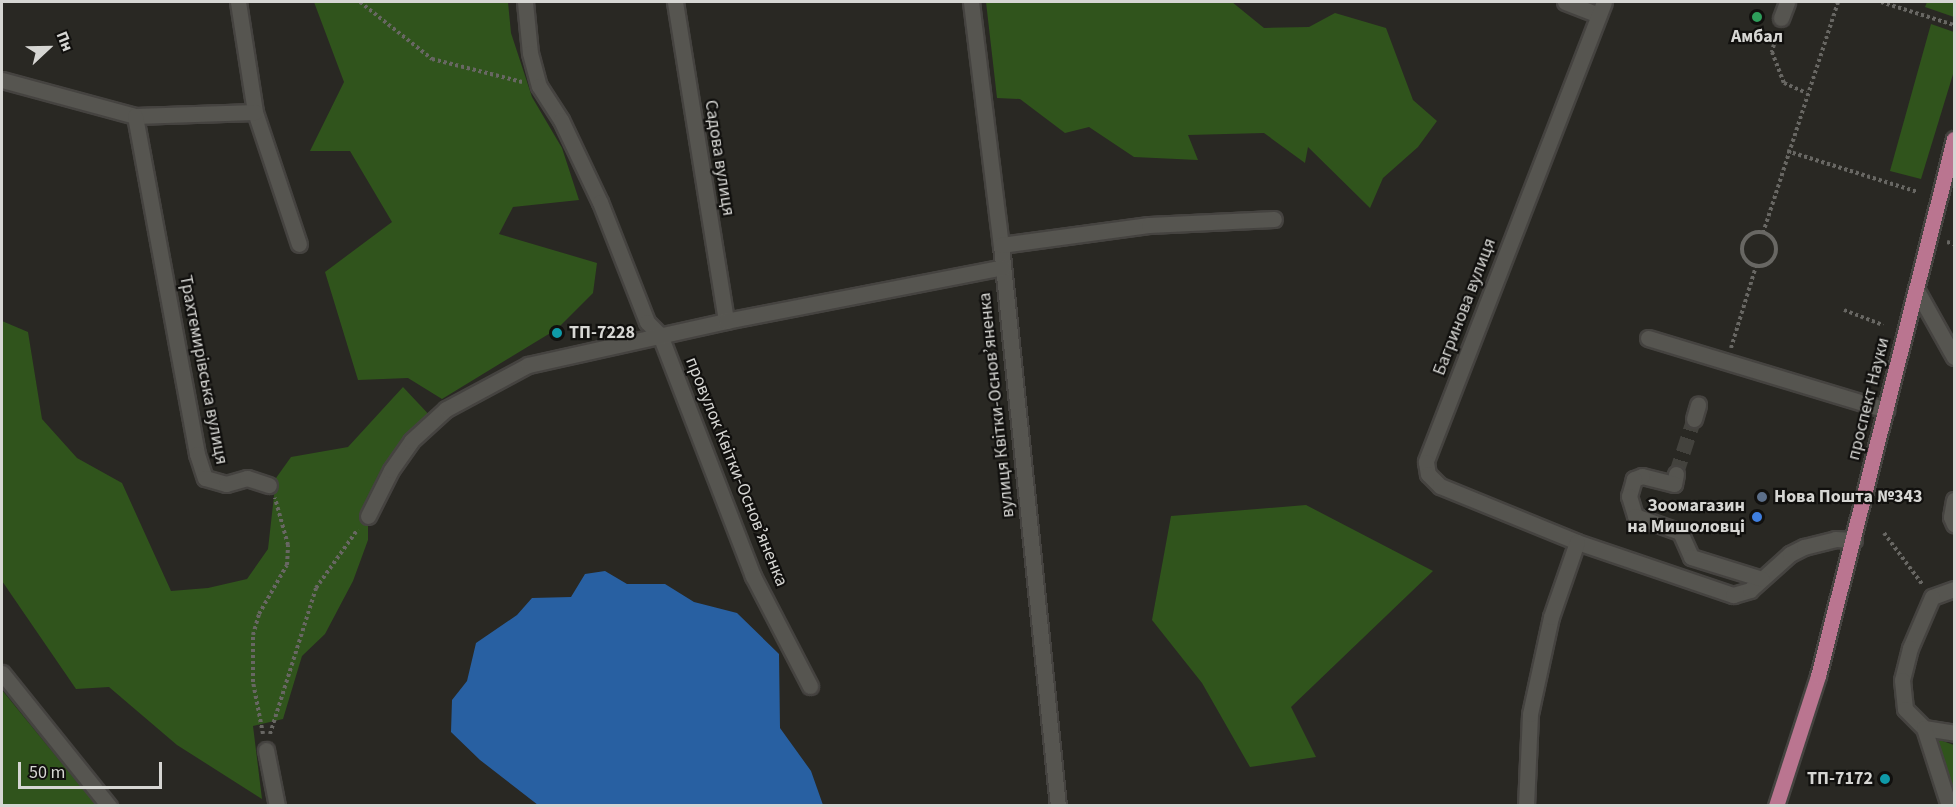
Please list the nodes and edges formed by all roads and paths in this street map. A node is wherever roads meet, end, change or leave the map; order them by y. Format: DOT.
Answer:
graph roads {
  1 [pos="238,2"];
  2 [pos="360,2"];
  3 [pos="525,2"];
  4 [pos="675,2"];
  5 [pos="971,2"];
  6 [pos="1565,2"];
  7 [pos="1787,2"];
  8 [pos="1838,2"];
  9 [pos="1881,2"];
  10 [pos="1602,8"];
  11 [pos="1781,18"];
  12 [pos="1954,25"];
  13 [pos="2,80"];
  14 [pos="540,86"];
  15 [pos="1806,93"];
  16 [pos="255,112"];
  17 [pos="135,116"];
  18 [pos="1954,139"];
  19 [pos="1787,151"];
  20 [pos="1918,192"];
  21 [pos="1274,219"];
  22 [pos="1763,233"];
  23 [pos="1947,242"];
  24 [pos="299,244"];
  25 [pos="1954,244"];
  26 [pos="1001,245"];
  27 [pos="1756,266"];
  28 [pos="1003,267"];
  29 [pos="1916,289"];
  30 [pos="1844,310"];
  31 [pos="726,321"];
  32 [pos="1883,325"];
  33 [pos="660,335"];
  34 [pos="1648,338"];
  35 [pos="1954,357"];
  36 [pos="1727,362"];
  37 [pos="1886,410"];
  38 [pos="1677,474"];
  39 [pos="269,485"];
  40 [pos="1954,500"];
  41 [pos="368,516"];
  42 [pos="1954,524"];
  43 [pos="1884,533"];
  44 [pos="1854,540"];
  45 [pos="1577,542"];
  46 [pos="1762,579"];
  47 [pos="1954,589"];
  48 [pos="1932,597"];
  49 [pos="2,673"];
  50 [pos="810,686"];
  51 [pos="1924,728"];
  52 [pos="1954,733"];
  53 [pos="266,750"];
  54 [pos="1774,803"];
  55 [pos="109,806"];
  56 [pos="277,806"];
  57 [pos="1058,806"];
  58 [pos="1526,806"];
  59 [pos="1949,806"];
  1 -- 16 [label="street"];
  2 -- 14 [label="path"];
  3 -- 14 [label="street, провулок Квітки-Основʼяненка"];
  4 -- 31 [label="street, Садова вулиця"];
  5 -- 26 [label="street, вулиця Квітки-Основ’яненка"];
  6 -- 10 [label="street"];
  7 -- 11 [label="street"];
  8 -- 15 [label="path"];
  9 -- 12 [label="path"];
  10 -- 45 [label="street, Багринова вулиця"];
  11 -- 15 [label="path"];
  13 -- 17 [label="street"];
  14 -- 33 [label="street, провулок Квітки-Основʼяненка"];
  15 -- 19 [label="path"];
  16 -- 17 [label="street"];
  16 -- 24 [label="street"];
  17 -- 39 [label="street, Трахтемирівська вулиця"];
  18 -- 29 [label="main road, проспект Науки"];
  19 -- 20 [label="path"];
  19 -- 22 [label="path"];
  21 -- 26 [label="street"];
  22 -- 27 [label="path"];
  22 -- 27 [label="path"];
  23 -- 25 [label="path"];
  26 -- 28 [label="street, вулиця Квітки-Основ’яненка"];
  27 -- 36 [label="path"];
  28 -- 31 [label="street"];
  28 -- 57 [label="street, вулиця Квітки-Основ’яненка"];
  29 -- 35 [label="street"];
  29 -- 37 [label="main road, проспект Науки"];
  30 -- 32 [label="path"];
  31 -- 33 [label="street"];
  33 -- 41 [label="street"];
  33 -- 50 [label="street, провулок Квітки-Основʼяненка"];
  34 -- 36 [label="street"];
  36 -- 37 [label="street"];
  37 -- 44 [label="main road, проспект Науки"];
  38 -- 46 [label="street"];
  39 -- 53 [label="path"];
  40 -- 42 [label="street"];
  41 -- 53 [label="path"];
  43 -- 48 [label="path"];
  44 -- 46 [label="street, Багринова вулиця"];
  44 -- 54 [label="main road, проспект Науки"];
  45 -- 46 [label="street, Багринова вулиця"];
  45 -- 58 [label="street"];
  47 -- 48 [label="street"];
  48 -- 51 [label="street"];
  49 -- 55 [label="street"];
  51 -- 52 [label="street"];
  51 -- 59 [label="street"];
  53 -- 56 [label="street"];
}
